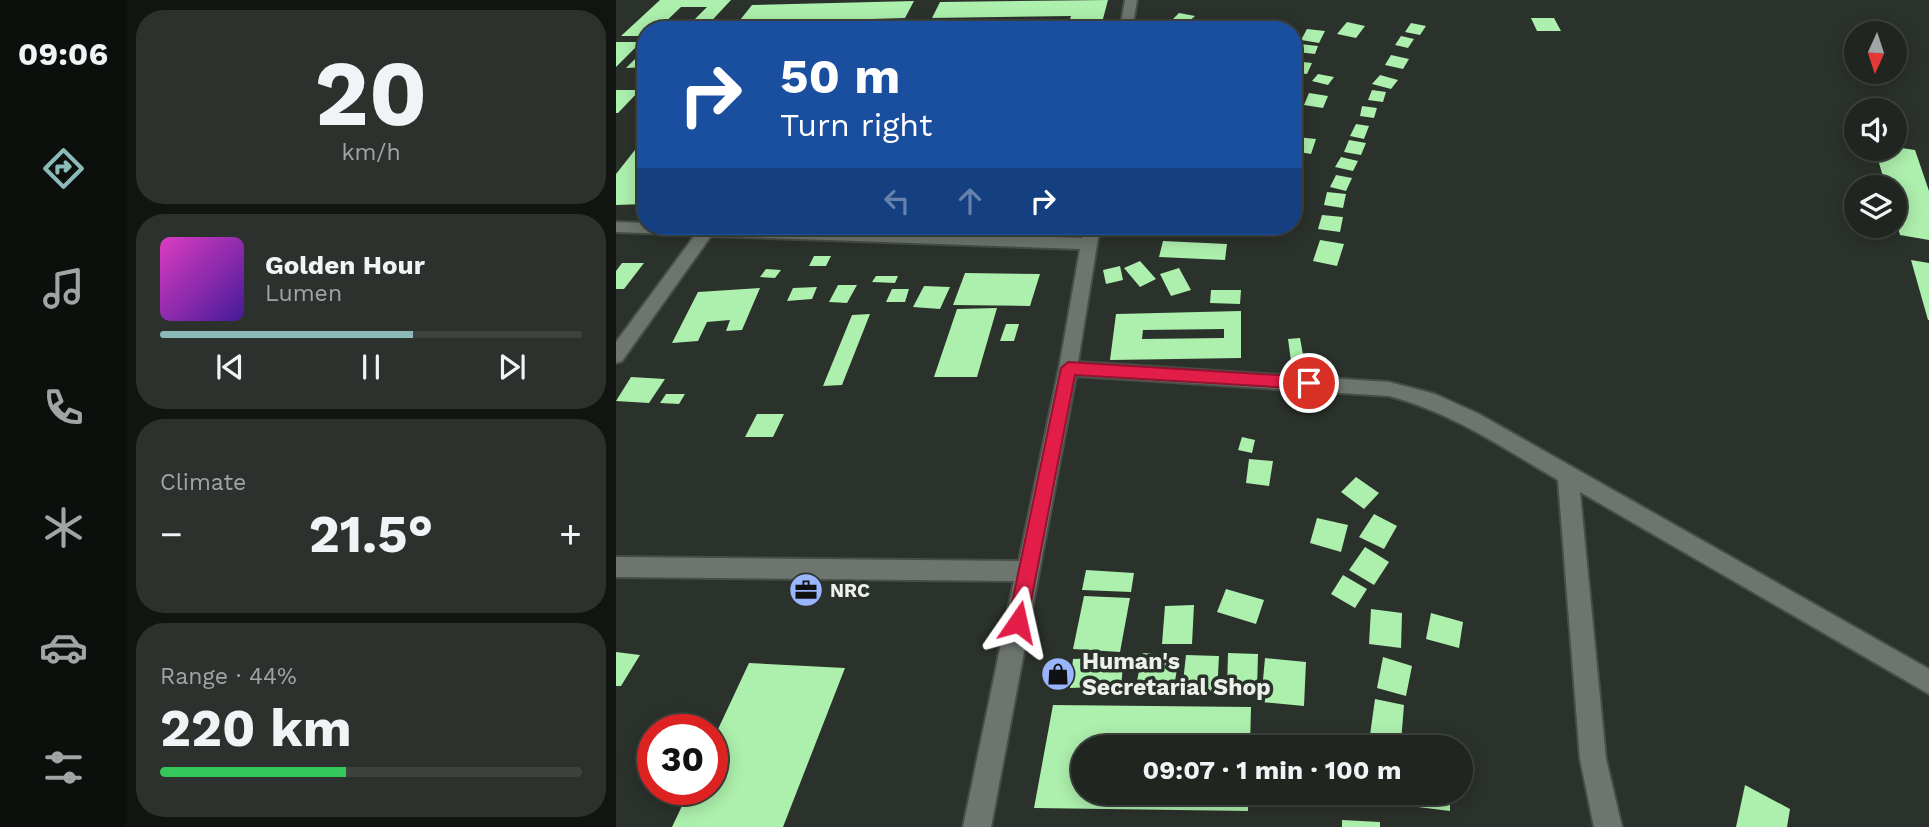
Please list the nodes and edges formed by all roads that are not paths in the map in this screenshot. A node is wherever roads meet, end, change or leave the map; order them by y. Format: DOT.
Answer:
graph roads {
  1 [pos="1131,0"];
  2 [pos="1128,21"];
  3 [pos="616,227"];
  4 [pos="637,228"];
  5 [pos="704,235"];
  6 [pos="1090,235"];
  7 [pos="616,356"];
  8 [pos="1068,368"];
  9 [pos="1568,475"];
  10 [pos="616,567"];
  11 [pos="1028,570"];
  12 [pos="1929,682"];
  13 [pos="977,827"];
  14 [pos="1608,827"];
  1 -- 2 [label="street"];
  3 -- 4 [label="street"];
  5 -- 7 [label="street"];
  6 -- 8 [label="street"];
  8 -- 9 [label="street"];
  8 -- 11 [label="street"];
  9 -- 12 [label="street"];
  9 -- 14 [label="street"];
  10 -- 11 [label="street"];
  11 -- 13 [label="street"];
}
